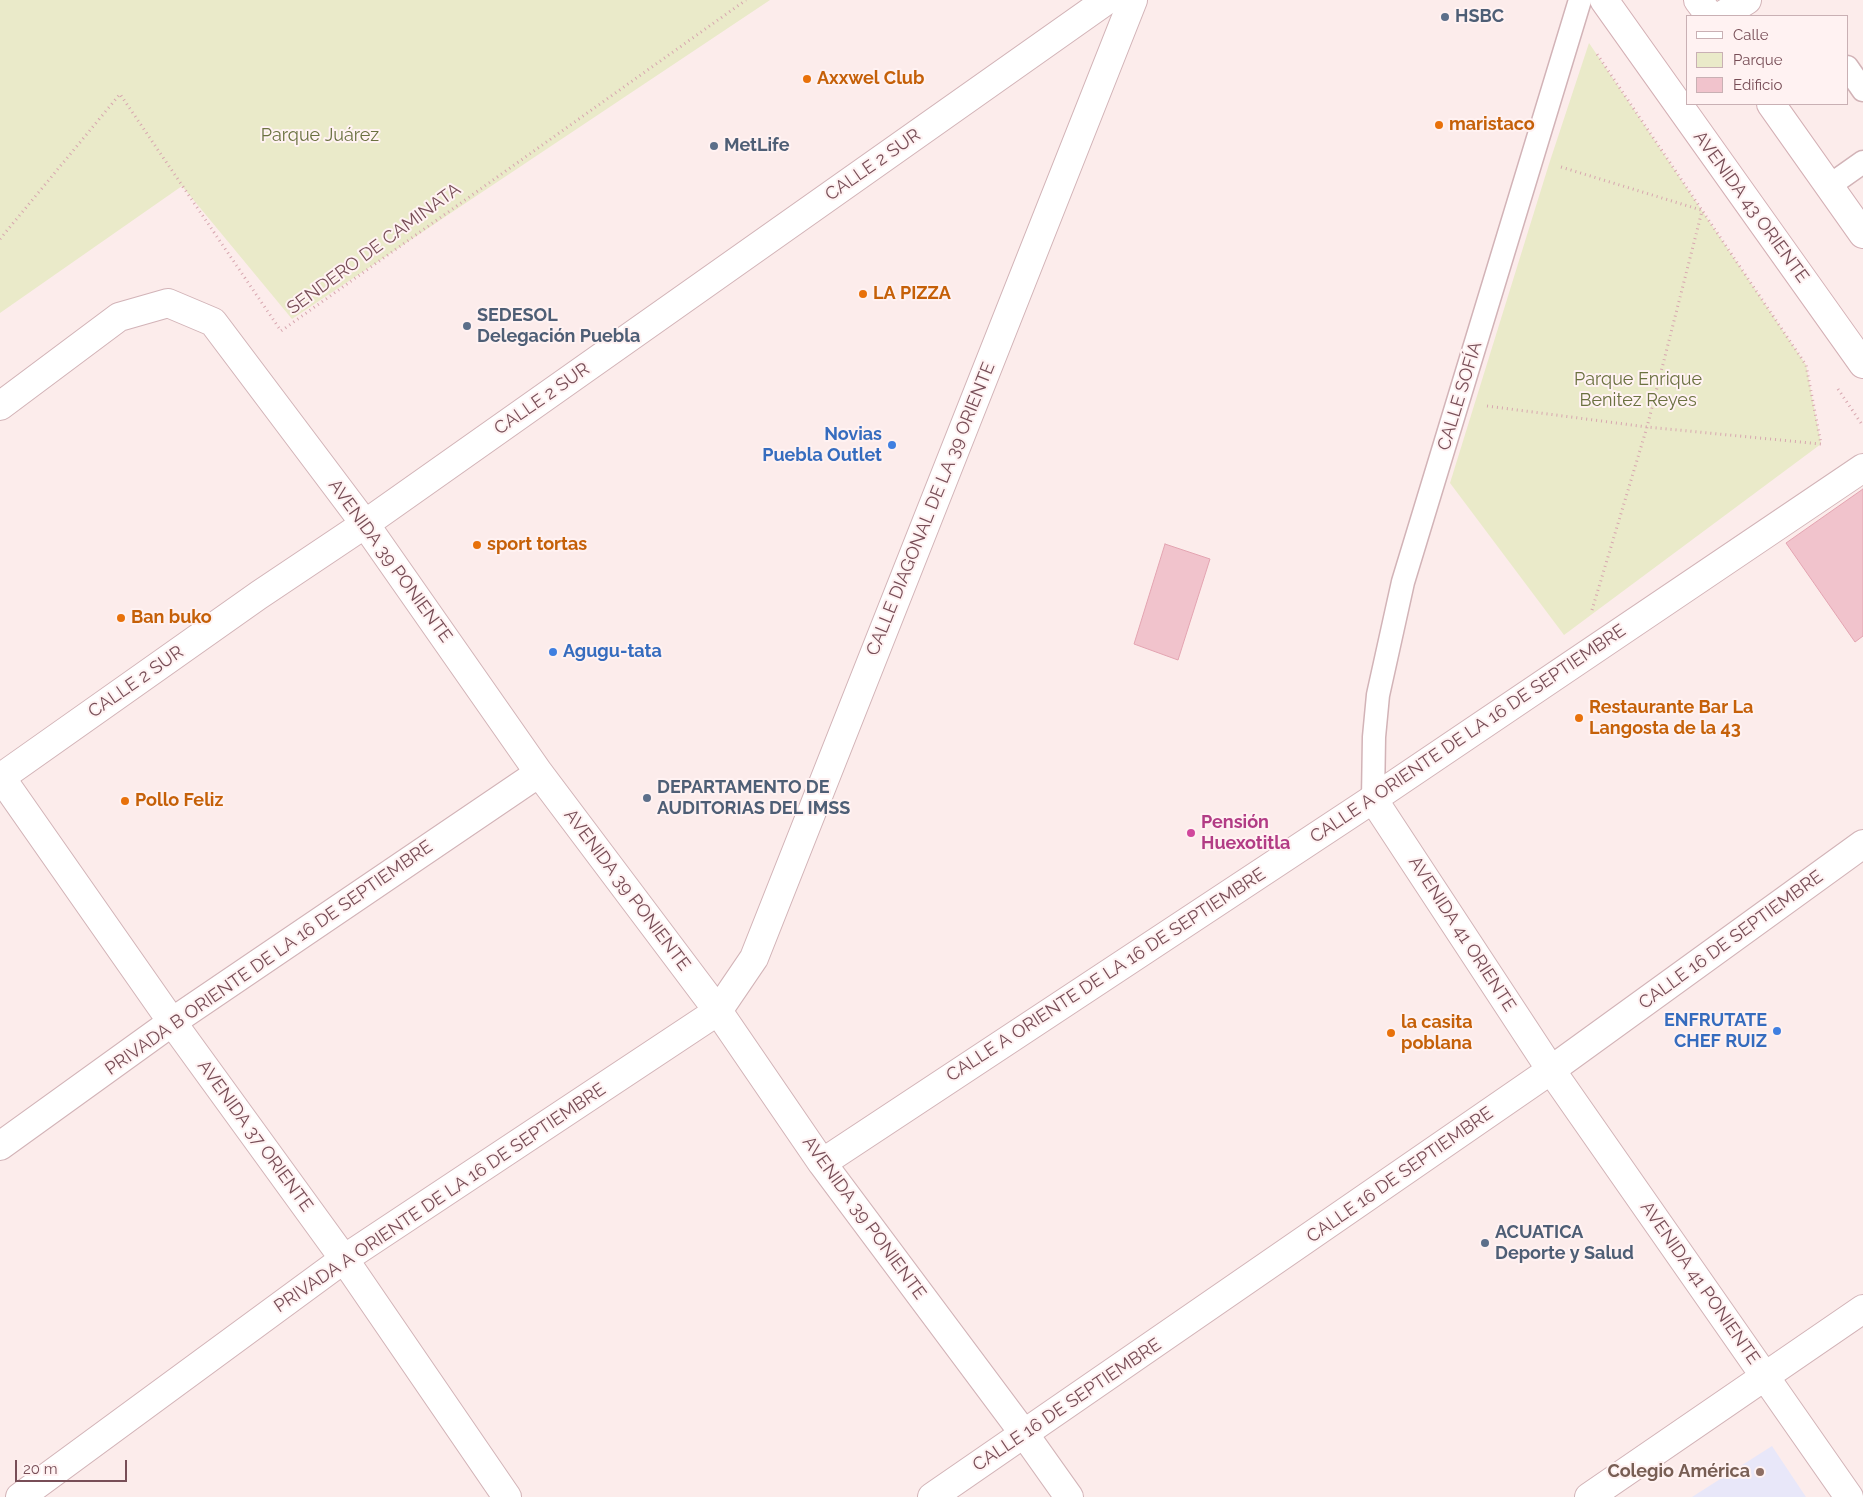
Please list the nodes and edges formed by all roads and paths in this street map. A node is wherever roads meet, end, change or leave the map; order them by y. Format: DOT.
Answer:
graph roads {
  1 [pos="746,0"];
  2 [pos="1107,0"];
  3 [pos="1132,0"];
  4 [pos="1604,0"];
  5 [pos="1698,0"];
  6 [pos="1747,0"];
  7 [pos="1578,7"];
  8 [pos="1709,15"];
  9 [pos="1723,15"];
  10 [pos="1848,68"];
  11 [pos="1863,90"];
  12 [pos="1772,105"];
  13 [pos="1863,162"];
  14 [pos="1558,167"];
  15 [pos="1829,186"];
  16 [pos="1702,210"];
  17 [pos="1863,234"];
  18 [pos="0,239"];
  19 [pos="1863,364"];
  20 [pos="0,406"];
  21 [pos="1484,406"];
  22 [pos="1647,427"];
  23 [pos="1863,468"];
  24 [pos="365,524"];
  25 [pos="1590,617"];
  26 [pos="539,773"];
  27 [pos="0,777"];
  28 [pos="1373,798"];
  29 [pos="1863,844"];
  30 [pos="718,1011"];
  31 [pos="172,1022"];
  32 [pos="1551,1070"];
  33 [pos="0,1146"];
  34 [pos="822,1163"];
  35 [pos="344,1259"];
  36 [pos="1863,1308"];
  37 [pos="1765,1376"];
  38 [pos="1025,1435"];
  39 [pos="20,1497"];
  40 [pos="507,1497"];
  41 [pos="932,1497"];
  42 [pos="1069,1497"];
  43 [pos="1589,1497"];
  44 [pos="1849,1497"];
  1 -- 18 [label="path, SENDERO DE CAMINATA"];
  2 -- 24 [label="street, CALLE 2 SUR"];
  3 -- 30 [label="street, CALLE DIAGONAL DE LA 39 ORIENTE"];
  4 -- 19 [label="street, AVENIDA 43 ORIENTE"];
  5 -- 8 [label="street"];
  6 -- 9 [label="street"];
  7 -- 16 [label="path"];
  7 -- 28 [label="lane, CALLE SOFÍA"];
  10 -- 11 [label="lane"];
  12 -- 15 [label="street"];
  13 -- 15 [label="lane"];
  14 -- 16 [label="path"];
  15 -- 17 [label="street"];
  16 -- 22 [label="path"];
  16 -- 22 [label="path"];
  20 -- 24 [label="street, AVENIDA 39 PONIENTE"];
  21 -- 22 [label="path"];
  22 -- 25 [label="path"];
  23 -- 28 [label="street, CALLE A ORIENTE DE LA 16 DE SEPTIEMBRE"];
  24 -- 26 [label="street, AVENIDA 39 PONIENTE"];
  24 -- 27 [label="street, CALLE 2 SUR"];
  26 -- 30 [label="street, AVENIDA 39 PONIENTE"];
  26 -- 31 [label="street, PRIVADA B ORIENTE DE LA 16 DE SEPTIEMBRE"];
  27 -- 31 [label="street, AVENIDA 37 ORIENTE"];
  28 -- 32 [label="street, AVENIDA 41 ORIENTE"];
  28 -- 34 [label="street, CALLE A ORIENTE DE LA 16 DE SEPTIEMBRE"];
  29 -- 32 [label="street, CALLE 16 DE SEPTIEMBRE"];
  30 -- 34 [label="street, AVENIDA 39 PONIENTE"];
  30 -- 35 [label="street, PRIVADA A ORIENTE DE LA 16 DE SEPTIEMBRE"];
  31 -- 33 [label="street, PRIVADA B ORIENTE DE LA 16 DE SEPTIEMBRE"];
  31 -- 35 [label="street, AVENIDA 37 ORIENTE"];
  32 -- 37 [label="street, AVENIDA 41 PONIENTE"];
  32 -- 38 [label="street, CALLE 16 DE SEPTIEMBRE"];
  34 -- 38 [label="street, AVENIDA 39 PONIENTE"];
  35 -- 39 [label="street, PRIVADA A ORIENTE DE LA 16 DE SEPTIEMBRE"];
  35 -- 40 [label="street, AVENIDA 37 ORIENTE"];
  36 -- 37 [label="street"];
  37 -- 43 [label="street"];
  37 -- 44 [label="street, AVENIDA 41 PONIENTE"];
  38 -- 41 [label="street, CALLE 16 DE SEPTIEMBRE"];
  38 -- 42 [label="street, AVENIDA 39 PONIENTE"];
}
